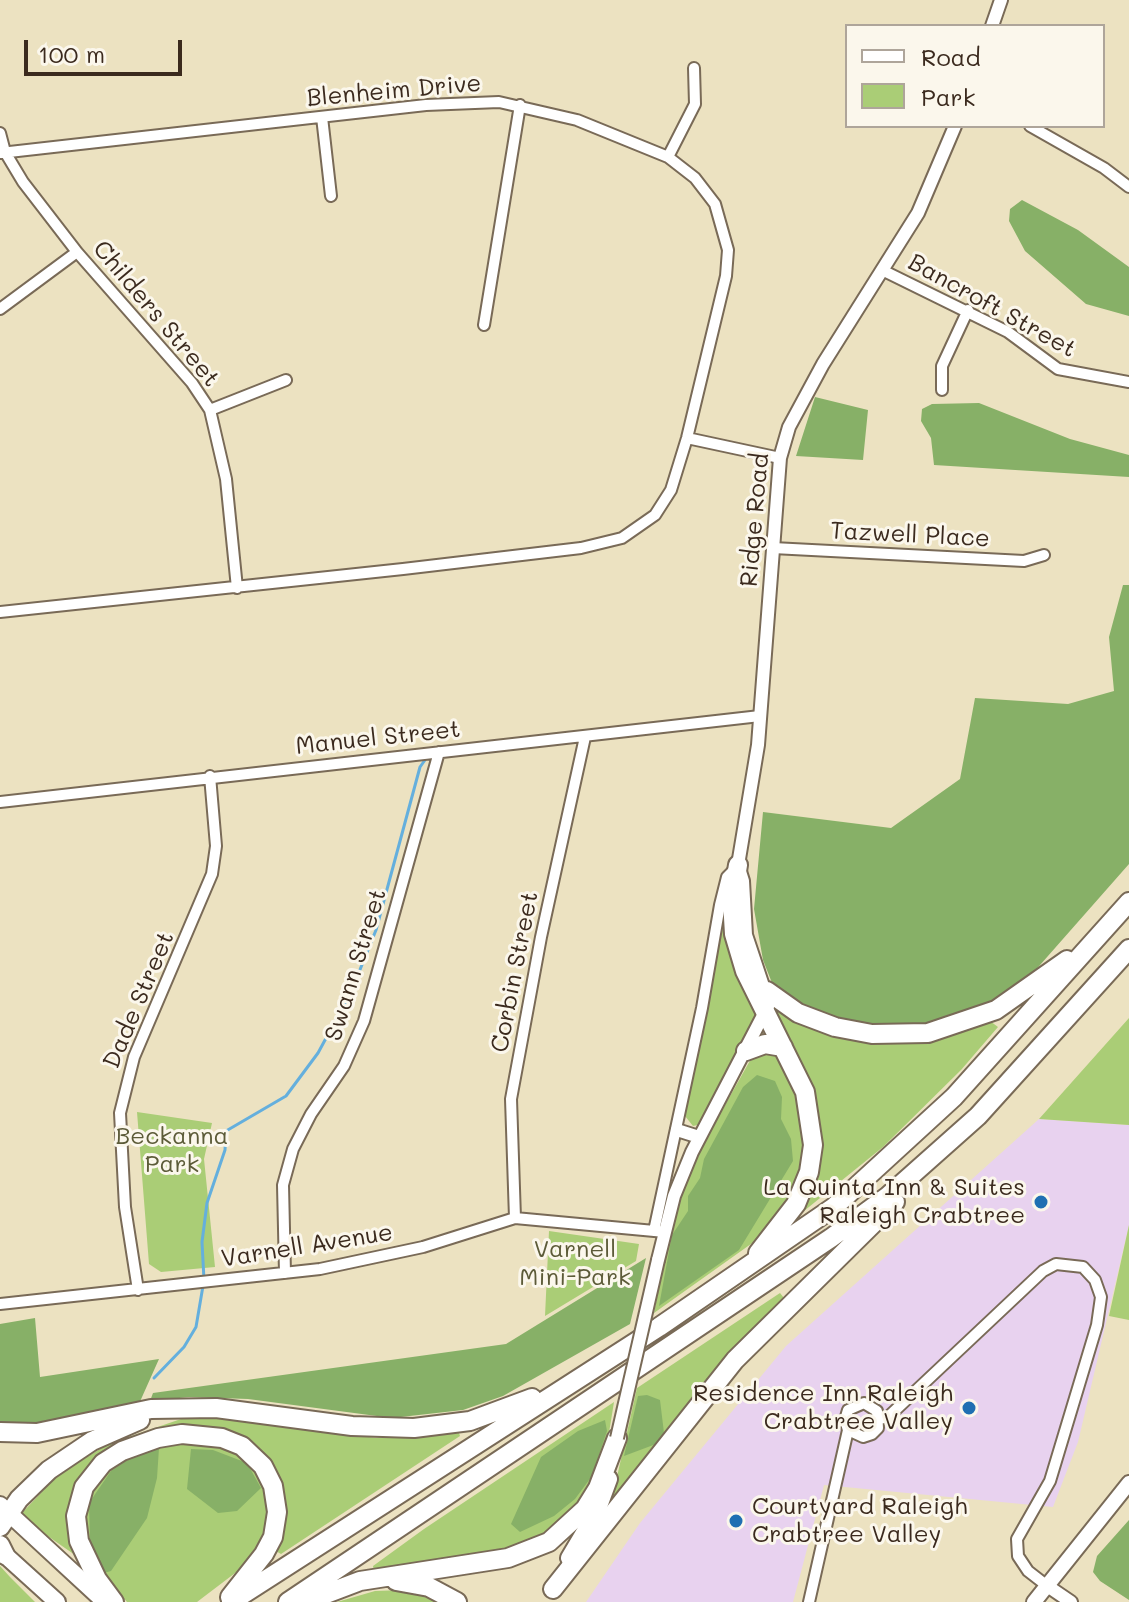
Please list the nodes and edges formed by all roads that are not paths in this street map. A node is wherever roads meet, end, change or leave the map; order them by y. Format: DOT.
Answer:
graph roads {
  1 [pos="1001,0"];
  2 [pos="993,24"];
  3 [pos="694,68"];
  4 [pos="520,105"];
  5 [pos="322,117"];
  6 [pos="954,128"];
  7 [pos="1034,128"];
  8 [pos="0,133"];
  9 [pos="2,152"];
  10 [pos="668,157"];
  11 [pos="1129,187"];
  12 [pos="331,196"];
  13 [pos="77,252"];
  14 [pos="884,271"];
  15 [pos="0,309"];
  16 [pos="968,310"];
  17 [pos="484,325"];
  18 [pos="286,380"];
  19 [pos="1129,382"];
  20 [pos="942,390"];
  21 [pos="210,410"];
  22 [pos="687,438"];
  23 [pos="780,458"];
  24 [pos="773,548"];
  25 [pos="1044,555"];
  26 [pos="237,588"];
  27 [pos="0,612"];
  28 [pos="760,716"];
  29 [pos="585,737"];
  30 [pos="439,752"];
  31 [pos="210,776"];
  32 [pos="0,802"];
  33 [pos="738,865"];
  34 [pos="1129,902"];
  35 [pos="1098,936"];
  36 [pos="1129,949"];
  37 [pos="767,991"];
  38 [pos="766,1015"];
  39 [pos="783,1047"];
  40 [pos="746,1051"];
  41 [pos="677,1130"];
  42 [pos="699,1137"];
  43 [pos="945,1148"];
  44 [pos="515,1218"];
  45 [pos="659,1231"];
  46 [pos="285,1273"];
  47 [pos="740,1274"];
  48 [pos="138,1290"];
  49 [pos="0,1304"];
  50 [pos="572,1382"];
  51 [pos="193,1408"];
  52 [pos="879,1419"];
  53 [pos="848,1430"];
  54 [pos="0,1432"];
  55 [pos="617,1438"];
  56 [pos="1129,1483"];
  57 [pos="2,1515"];
  58 [pos="2,1550"];
  59 [pos="373,1578"];
  60 [pos="1046,1585"];
  61 [pos="550,1596"];
  62 [pos="57,1602"];
  63 [pos="105,1602"];
  64 [pos="114,1602"];
  65 [pos="228,1602"];
  66 [pos="288,1602"];
  67 [pos="305,1602"];
  68 [pos="457,1602"];
  69 [pos="809,1602"];
  70 [pos="1034,1602"];
  71 [pos="1071,1602"];
  1 -- 2 [label="street"];
  3 -- 10 [label="street"];
  4 -- 5 [label="street, Blenheim Drive"];
  4 -- 10 [label="street, Blenheim Drive"];
  4 -- 17 [label="street"];
  5 -- 9 [label="street, Blenheim Drive"];
  5 -- 12 [label="street"];
  6 -- 14 [label="street, Ridge Road"];
  7 -- 11 [label="street"];
  8 -- 9 [label="street, Childers Street"];
  9 -- 13 [label="street, Childers Street"];
  10 -- 22 [label="street, Blenheim Drive"];
  13 -- 15 [label="street"];
  13 -- 21 [label="street, Childers Street"];
  14 -- 16 [label="street, Bancroft Street"];
  14 -- 23 [label="street, Ridge Road"];
  16 -- 19 [label="street, Bancroft Street"];
  16 -- 20 [label="street"];
  18 -- 21 [label="street"];
  21 -- 26 [label="street, Childers Street"];
  22 -- 23 [label="street"];
  22 -- 26 [label="street, Blenheim Drive"];
  23 -- 24 [label="street, Ridge Road"];
  24 -- 25 [label="street, Tazwell Place"];
  24 -- 28 [label="street, Ridge Road"];
  26 -- 27 [label="street, Blenheim Drive"];
  28 -- 29 [label="street, Manuel Street"];
  28 -- 33 [label="street, Ridge Road"];
  29 -- 30 [label="street, Manuel Street"];
  29 -- 44 [label="street, Corbin Street"];
  30 -- 31 [label="street, Manuel Street"];
  30 -- 46 [label="street, Swann Street"];
  31 -- 32 [label="street, Manuel Street"];
  31 -- 48 [label="street, Dade Street"];
  33 -- 37 [label="street, Ridge Road"];
  33 -- 38 [label="highway"];
  33 -- 41 [label="street, Ridge Road"];
  34 -- 35 [label="highway"];
  35 -- 37 [label="highway"];
  35 -- 47 [label="highway"];
  36 -- 43 [label="highway"];
  37 -- 38 [label="street, Ridge Road"];
  38 -- 39 [label="highway"];
  38 -- 40 [label="street, Ridge Road"];
  39 -- 40 [label="highway"];
  39 -- 47 [label="highway"];
  40 -- 42 [label="street, Ridge Road"];
  41 -- 42 [label="street"];
  41 -- 45 [label="street, Ridge Road"];
  42 -- 45 [label="street, Ridge Road"];
  43 -- 61 [label="highway"];
  43 -- 66 [label="highway"];
  44 -- 45 [label="street, Varnell Avenue"];
  44 -- 46 [label="street, Varnell Avenue"];
  45 -- 55 [label="street, Ridge Road, bridge"];
  46 -- 48 [label="street, Varnell Avenue"];
  47 -- 50 [label="highway"];
  48 -- 49 [label="street, Varnell Avenue"];
  50 -- 51 [label="highway"];
  50 -- 65 [label="highway"];
  51 -- 54 [label="highway"];
  51 -- 57 [label="highway"];
  52 -- 53 [label="street"];
  52 -- 53 [label="street"];
  52 -- 60 [label="street"];
  53 -- 69 [label="street"];
  55 -- 59 [label="highway"];
  55 -- 61 [label="main road"];
  56 -- 60 [label="main road"];
  57 -- 63 [label="main road"];
  58 -- 62 [label="main road"];
  59 -- 67 [label="highway"];
  59 -- 68 [label="highway"];
  60 -- 70 [label="main road"];
  60 -- 71 [label="street"];
  64 -- 65 [label="highway"];
}
